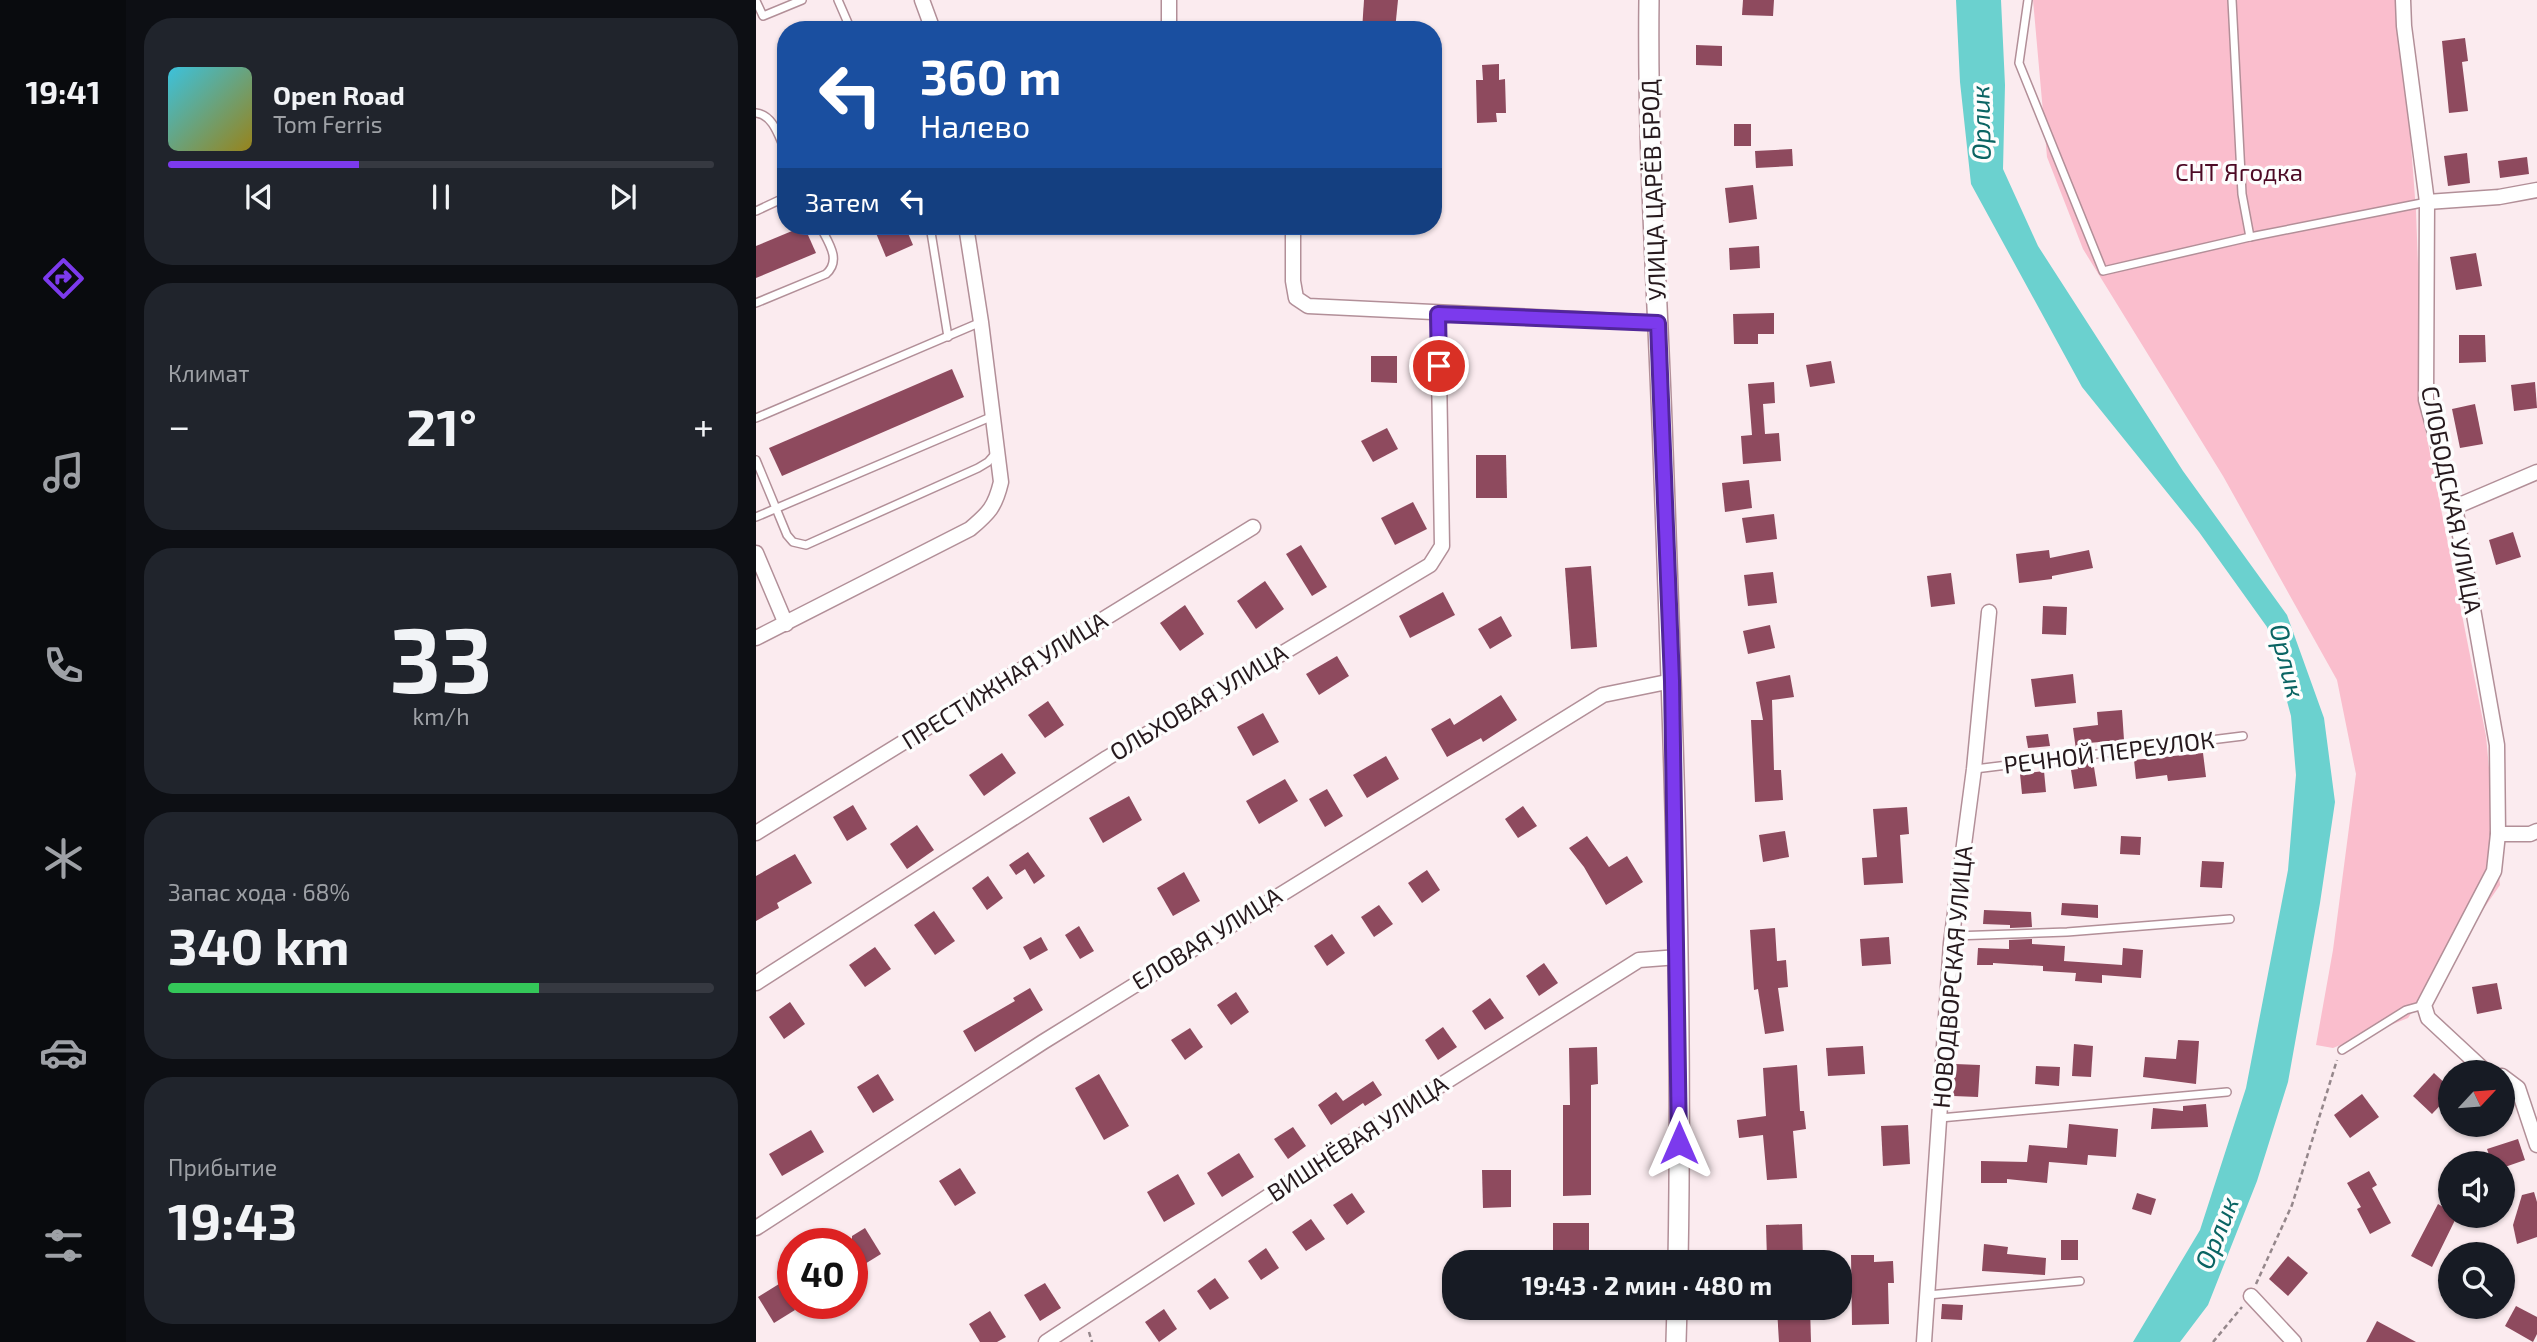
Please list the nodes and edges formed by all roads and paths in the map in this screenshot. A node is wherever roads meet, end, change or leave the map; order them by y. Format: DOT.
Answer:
graph roads {
  1 [pos="802,0"];
  2 [pos="838,0"];
  3 [pos="922,0"];
  4 [pos="1168,0"];
  5 [pos="1649,0"];
  6 [pos="2028,0"];
  7 [pos="2232,0"];
  8 [pos="2403,0"];
  9 [pos="756,1"];
  10 [pos="759,18"];
  11 [pos="847,21"];
  12 [pos="930,21"];
  13 [pos="1169,21"];
  14 [pos="756,113"];
  15 [pos="777,134"];
  16 [pos="2537,190"];
  17 [pos="777,201"];
  18 [pos="2427,202"];
  19 [pos="756,211"];
  20 [pos="824,235"];
  21 [pos="931,235"];
  22 [pos="967,235"];
  23 [pos="1293,235"];
  24 [pos="2250,237"];
  25 [pos="756,303"];
  26 [pos="1438,314"];
  27 [pos="981,322"];
  28 [pos="1658,323"];
  29 [pos="948,337"];
  30 [pos="993,416"];
  31 [pos="756,418"];
  32 [pos="998,450"];
  33 [pos="756,460"];
  34 [pos="2537,472"];
  35 [pos="2455,507"];
  36 [pos="776,509"];
  37 [pos="756,517"];
  38 [pos="1253,527"];
  39 [pos="756,553"];
  40 [pos="1989,612"];
  41 [pos="786,624"];
  42 [pos="756,638"];
  43 [pos="1672,681"];
  44 [pos="2243,736"];
  45 [pos="1974,769"];
  46 [pos="2537,831"];
  47 [pos="756,833"];
  48 [pos="2498,834"];
  49 [pos="2230,919"];
  50 [pos="1952,936"];
  51 [pos="1678,957"];
  52 [pos="756,983"];
  53 [pos="2424,1005"];
  54 [pos="2342,1050"];
  55 [pos="2473,1060"];
  56 [pos="2515,1086"];
  57 [pos="2227,1092"];
  58 [pos="1940,1118"];
  59 [pos="2537,1144"];
  60 [pos="756,1227"];
  61 [pos="1678,1250"];
  62 [pos="2080,1281"];
  63 [pos="1928,1295"];
  64 [pos="2251,1296"];
  65 [pos="1677,1320"];
  66 [pos="1046,1342"];
  67 [pos="1676,1342"];
  68 [pos="1924,1342"];
  69 [pos="2213,1342"];
  70 [pos="2294,1342"];
  1 -- 10 [label="lane"];
  2 -- 11 [label="lane"];
  3 -- 12 [label="street"];
  4 -- 13 [label="street"];
  5 -- 28 [label="street, УЛИЦА ЦАРЁВ БРОД"];
  6 -- 24 [label="lane"];
  7 -- 24 [label="lane"];
  8 -- 18 [label="street, СЛОБОДСКАЯ УЛИЦА"];
  9 -- 10 [label="lane"];
  14 -- 15 [label="lane"];
  16 -- 18 [label="street"];
  17 -- 19 [label="lane"];
  18 -- 24 [label="lane"];
  18 -- 35 [label="street, СЛОБОДСКАЯ УЛИЦА"];
  20 -- 25 [label="lane"];
  21 -- 29 [label="lane"];
  22 -- 27 [label="street"];
  23 -- 26 [label="street"];
  26 -- 28 [label="street"];
  26 -- 52 [label="street, ОЛЬХОВАЯ УЛИЦА"];
  27 -- 29 [label="lane"];
  27 -- 30 [label="street"];
  28 -- 43 [label="street, УЛИЦА ЦАРЁВ БРОД"];
  29 -- 31 [label="lane"];
  30 -- 32 [label="street"];
  30 -- 36 [label="lane"];
  32 -- 36 [label="lane"];
  32 -- 41 [label="street"];
  33 -- 36 [label="lane"];
  34 -- 35 [label="street"];
  35 -- 48 [label="street, СЛОБОДСКАЯ УЛИЦА"];
  36 -- 37 [label="lane"];
  38 -- 47 [label="street, ПРЕСТИЖНАЯ УЛИЦА"];
  39 -- 41 [label="street"];
  40 -- 45 [label="street, НОВОДВОРСКАЯ УЛИЦА"];
  41 -- 42 [label="street"];
  43 -- 51 [label="street, УЛИЦА ЦАРЁВ БРОД"];
  43 -- 60 [label="street, ЕЛОВАЯ УЛИЦА"];
  44 -- 45 [label="lane, РЕЧНОЙ ПЕРЕУЛОК"];
  45 -- 50 [label="street, НОВОДВОРСКАЯ УЛИЦА"];
  46 -- 48 [label="street"];
  48 -- 53 [label="street, СЛОБОДСКАЯ УЛИЦА"];
  49 -- 50 [label="lane"];
  50 -- 58 [label="street, НОВОДВОРСКАЯ УЛИЦА"];
  51 -- 61 [label="street, УЛИЦА ЦАРЁВ БРОД"];
  51 -- 66 [label="street, ВИШНЁВАЯ УЛИЦА"];
  53 -- 54 [label="lane"];
  53 -- 55 [label="street"];
  54 -- 64 [label="path"];
  56 -- 59 [label="street"];
  57 -- 58 [label="lane"];
  58 -- 63 [label="street, НОВОДВОРСКАЯ УЛИЦА"];
  62 -- 63 [label="lane"];
  63 -- 68 [label="street, НОВОДВОРСКАЯ УЛИЦА"];
  64 -- 69 [label="path"];
  64 -- 70 [label="street"];
  65 -- 67 [label="street"];
}
